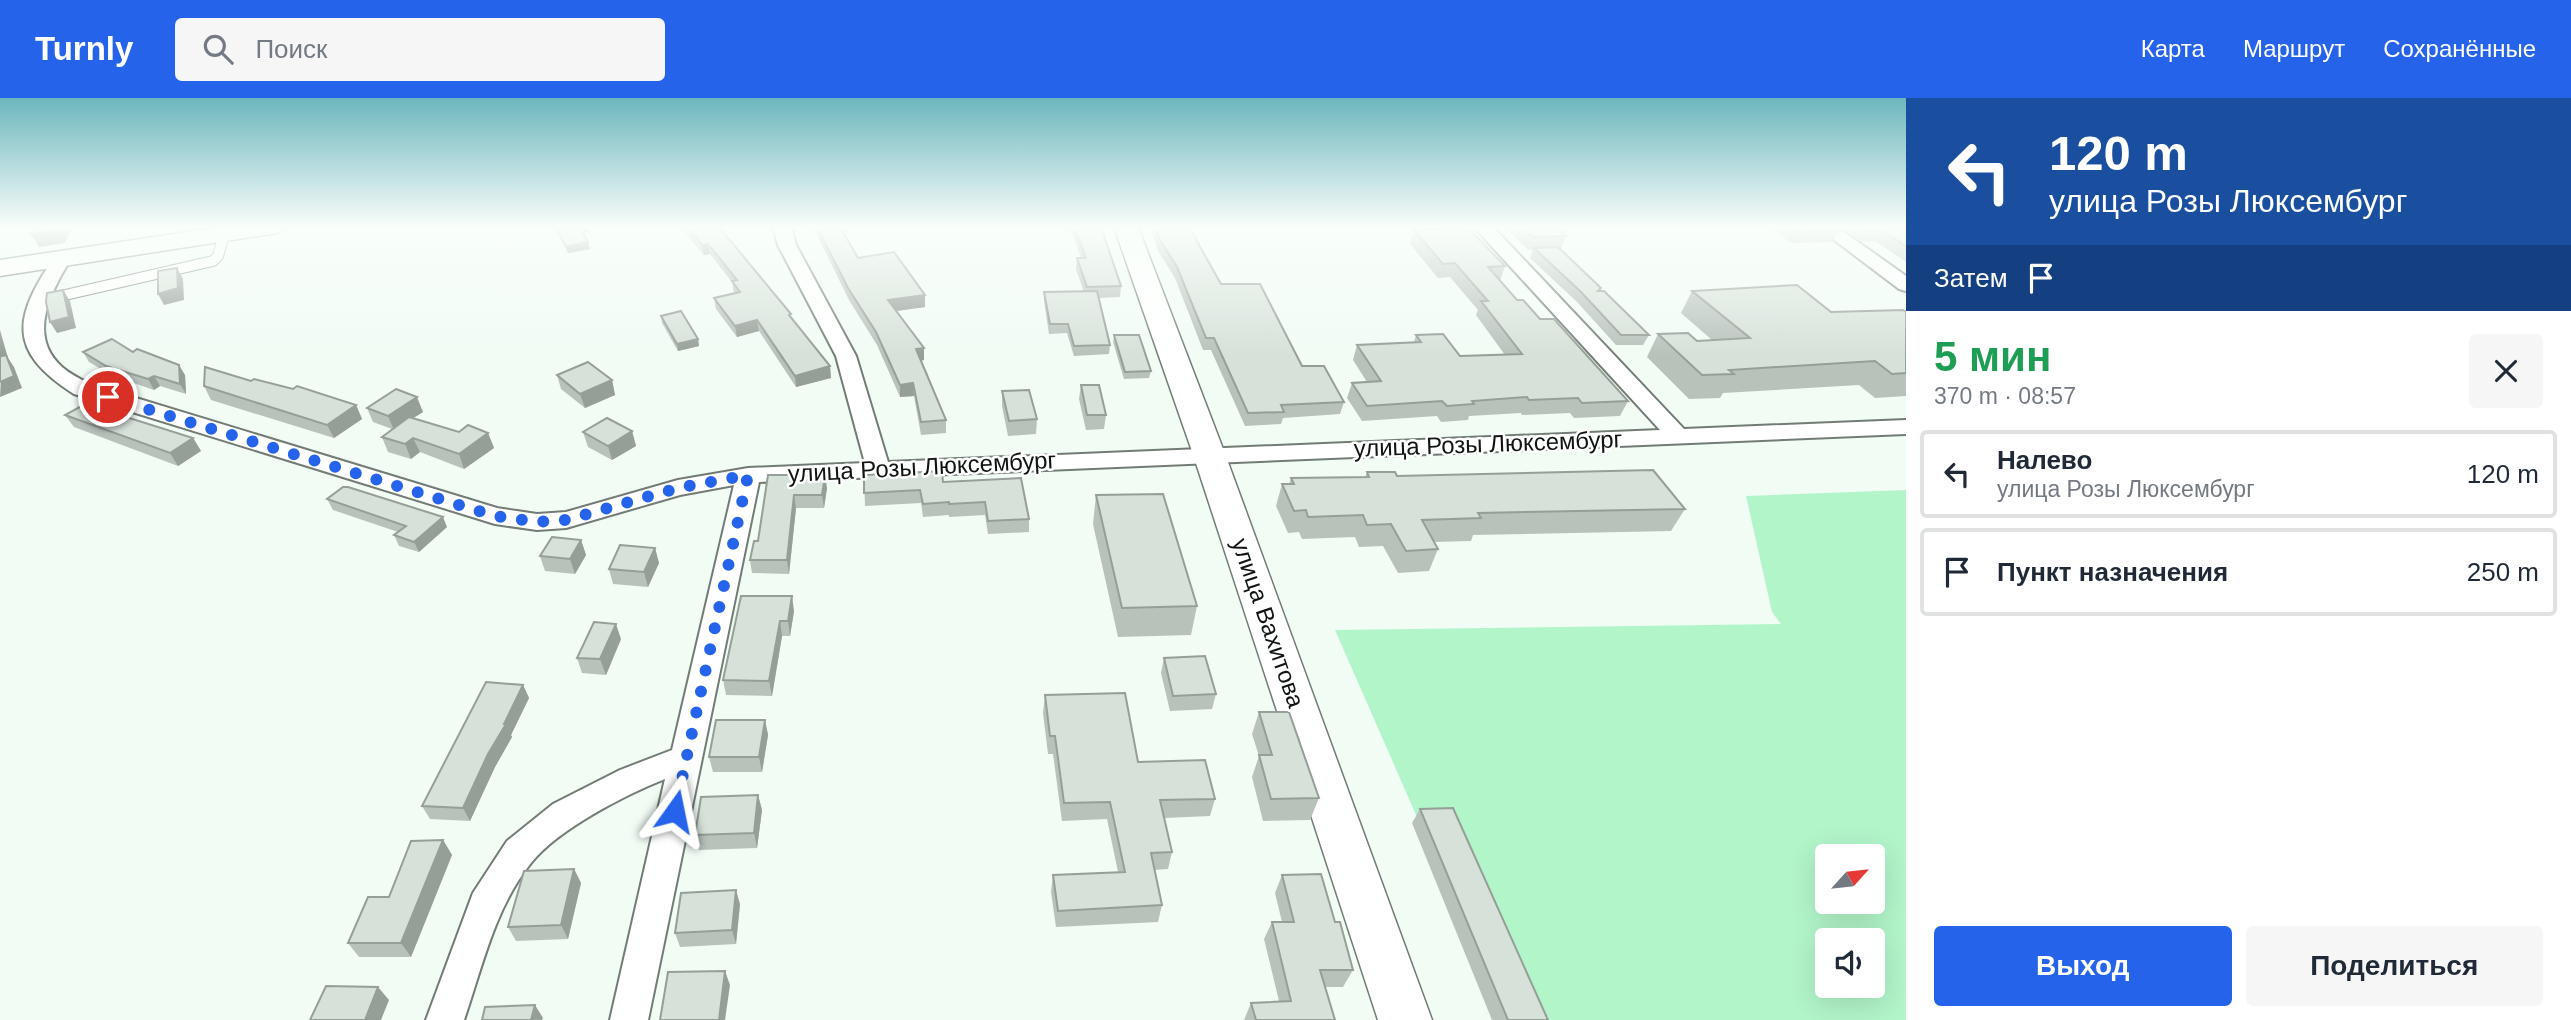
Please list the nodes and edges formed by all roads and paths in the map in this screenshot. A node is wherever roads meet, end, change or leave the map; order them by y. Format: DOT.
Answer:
graph roads {
  1 [pos="56,270"];
  2 [pos="174,270"];
  3 [pos="800,270"];
  4 [pos="1142,270"];
  5 [pos="1523,270"];
  6 [pos="1885,270"];
  7 [pos="1906,285"];
  8 [pos="38,301"];
  9 [pos="1906,426"];
  10 [pos="1678,436"];
  11 [pos="1209,454"];
  12 [pos="878,468"];
  13 [pos="748,475"];
  14 [pos="686,758"];
  15 [pos="444,1020"];
  16 [pos="629,1020"];
  17 [pos="1405,1020"];
  1 -- 8 [label="street, улица Розы Люксембург"];
  2 -- 8 [label="lane"];
  3 -- 12 [label="street"];
  4 -- 11 [label="main road, улица Вахитова"];
  5 -- 10 [label="street"];
  6 -- 7 [label="street"];
  8 -- 13 [label="street, улица Розы Люксембург"];
  9 -- 10 [label="street, улица Розы Люксембург"];
  10 -- 11 [label="street, улица Розы Люксембург"];
  11 -- 12 [label="street, улица Розы Люксембург"];
  11 -- 17 [label="main road, улица Вахитова"];
  12 -- 13 [label="street, улица Розы Люксембург"];
  13 -- 14 [label="street"];
  14 -- 15 [label="street"];
  14 -- 16 [label="street"];
}
